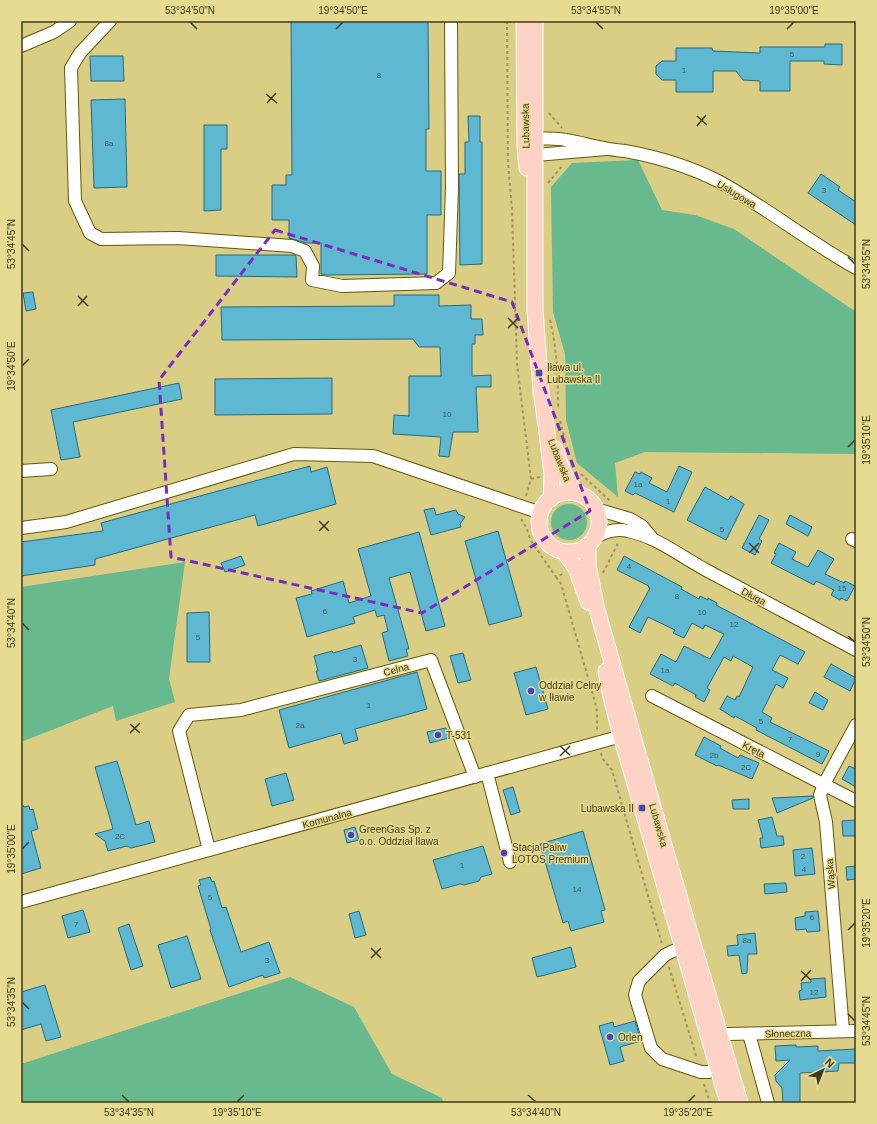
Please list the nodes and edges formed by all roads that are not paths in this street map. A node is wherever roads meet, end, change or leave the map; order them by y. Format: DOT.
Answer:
graph roads {
  1 [pos="70,21"];
  2 [pos="110,21"];
  3 [pos="451,21"];
  4 [pos="524,21"];
  5 [pos="536,21"];
  6 [pos="21,46"];
  7 [pos="532,147"];
  8 [pos="606,149"];
  9 [pos="856,268"];
  10 [pos="553,421"];
  11 [pos="51,469"];
  12 [pos="21,471"];
  13 [pos="577,493"];
  14 [pos="551,499"];
  15 [pos="596,509"];
  16 [pos="541,513"];
  17 [pos="21,528"];
  18 [pos="653,539"];
  19 [pos="592,541"];
  20 [pos="564,552"];
  21 [pos="582,567"];
  22 [pos="856,650"];
  23 [pos="652,696"];
  24 [pos="856,725"];
  25 [pos="627,735"];
  26 [pos="481,775"];
  27 [pos="824,784"];
  28 [pos="856,801"];
  29 [pos="210,850"];
  30 [pos="510,862"];
  31 [pos="21,902"];
  32 [pos="682,948"];
  33 [pos="697,959"];
  34 [pos="705,1024"];
  35 [pos="843,1031"];
  36 [pos="856,1031"];
  37 [pos="749,1034"];
  38 [pos="720,1035"];
  39 [pos="724,1069"];
  40 [pos="728,1103"];
  41 [pos="740,1103"];
  42 [pos="768,1103"];
  1 -- 6 [label="street"];
  2 -- 3 [label="street"];
  4 -- 7 [label="main road, Lubawska"];
  5 -- 7 [label="main road, Lubawska"];
  7 -- 8 [label="street, Usługowa"];
  7 -- 8 [label="street, Usługowa"];
  7 -- 10 [label="main road, Lubawska"];
  8 -- 9 [label="street, Usługowa"];
  10 -- 13 [label="main road, Lubawska"];
  10 -- 14 [label="main road, Lubawska"];
  11 -- 12 [label="street"];
  13 -- 14 [label="main road"];
  13 -- 15 [label="main road"];
  14 -- 16 [label="main road"];
  15 -- 18 [label="street, Długa"];
  15 -- 19 [label="main road"];
  16 -- 17 [label="street"];
  16 -- 20 [label="main road"];
  18 -- 19 [label="street, Długa"];
  18 -- 22 [label="street, Długa"];
  19 -- 20 [label="main road"];
  19 -- 21 [label="main road, Lubawska"];
  20 -- 21 [label="main road, Lubawska"];
  21 -- 25 [label="main road, Lubawska"];
  23 -- 27 [label="street, Kręta"];
  24 -- 27 [label="street, Wąska"];
  25 -- 26 [label="street, Komunalna"];
  25 -- 32 [label="main road, Lubawska"];
  25 -- 33 [label="main road, Lubawska"];
  26 -- 29 [label="street, Komunalna"];
  26 -- 29 [label="street, Celna"];
  26 -- 30 [label="street"];
  27 -- 28 [label="street, Kręta"];
  27 -- 35 [label="street, Wąska"];
  29 -- 31 [label="street, Komunalna"];
  32 -- 33 [label="street"];
  32 -- 34 [label="main road, Lubawska"];
  32 -- 39 [label="street"];
  33 -- 38 [label="main road, Lubawska"];
  34 -- 38 [label="main road"];
  34 -- 39 [label="main road, Lubawska"];
  35 -- 36 [label="street, Słoneczna"];
  35 -- 37 [label="street, Słoneczna"];
  37 -- 38 [label="street, Słoneczna"];
  37 -- 42 [label="street"];
  38 -- 39 [label="main road, Lubawska"];
  39 -- 40 [label="main road, Lubawska"];
  39 -- 41 [label="main road, Lubawska"];
}
